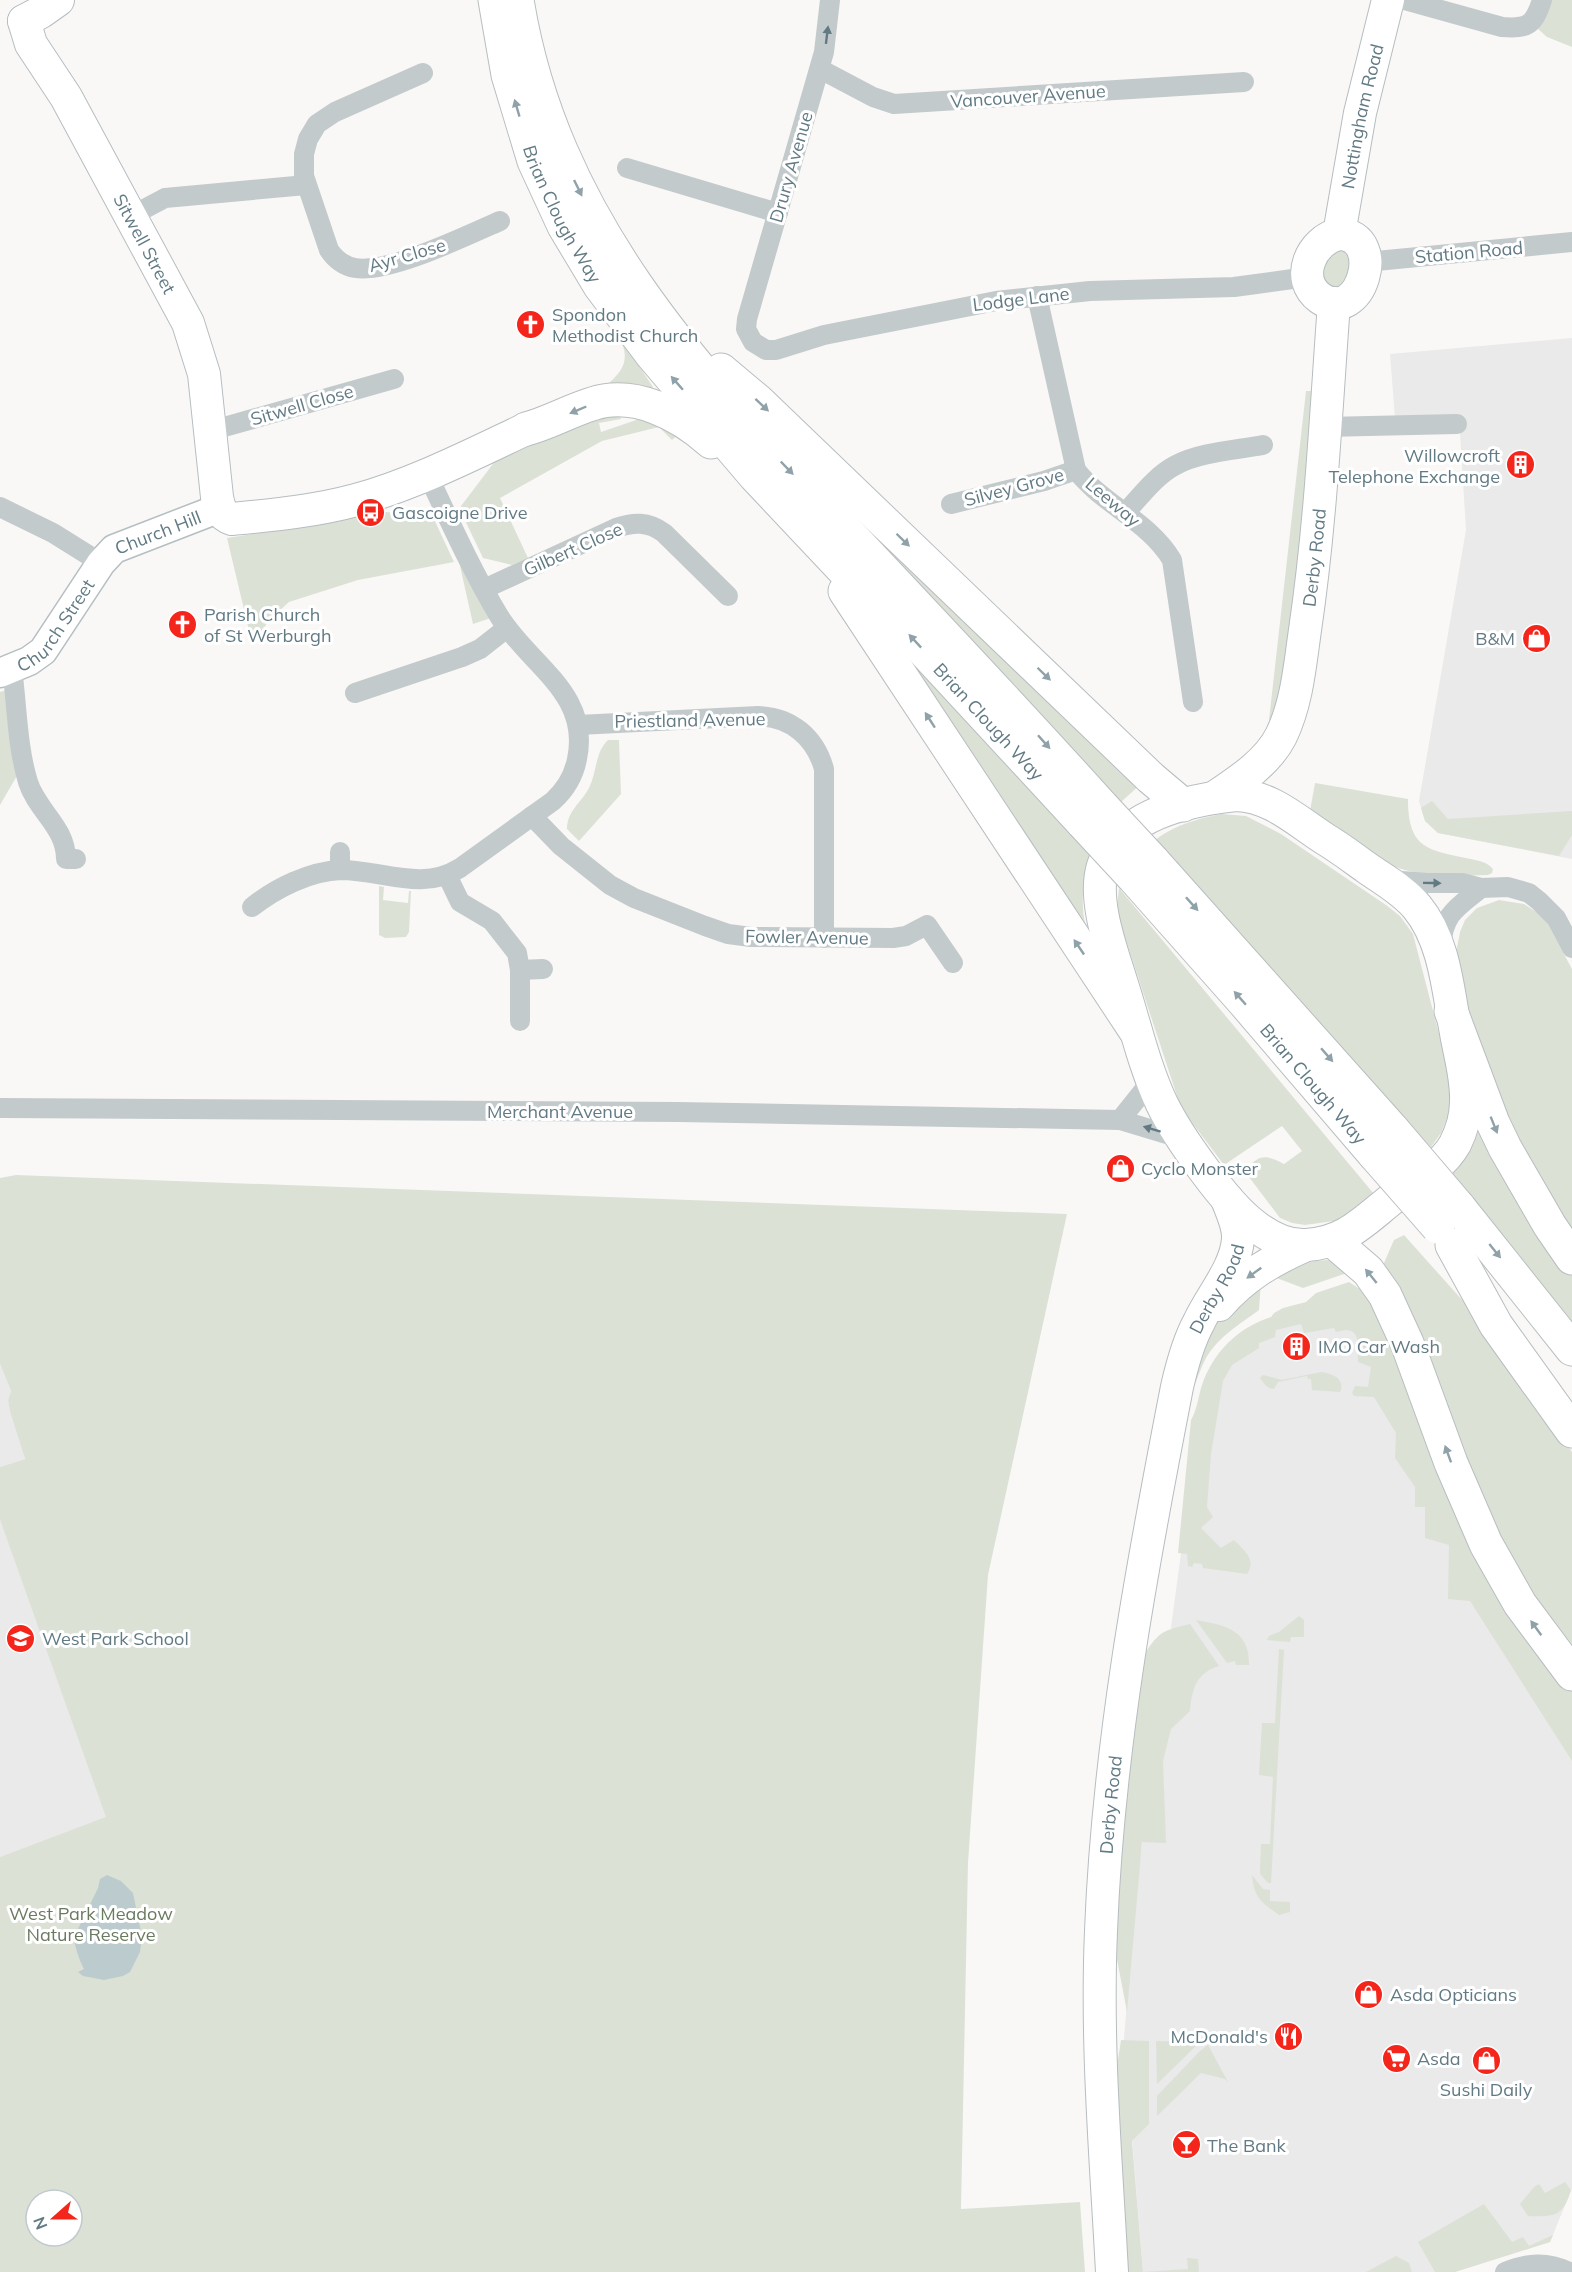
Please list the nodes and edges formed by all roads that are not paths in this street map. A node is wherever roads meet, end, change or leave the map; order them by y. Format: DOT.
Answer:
graph roads {
  1 [pos="58,0"];
  2 [pos="495,0"];
  3 [pos="517,0"];
  4 [pos="831,0"];
  5 [pos="1388,0"];
  6 [pos="1405,0"];
  7 [pos="1542,0"];
  8 [pos="12,17"];
  9 [pos="820,69"];
  10 [pos="415,81"];
  11 [pos="1244,82"];
  12 [pos="627,168"];
  13 [pos="306,185"];
  14 [pos="778,213"];
  15 [pos="131,216"];
  16 [pos="488,220"];
  17 [pos="1339,234"];
  18 [pos="1572,242"];
  19 [pos="1366,262"];
  20 [pos="1307,277"];
  21 [pos="1037,296"];
  22 [pos="1334,303"];
  23 [pos="668,328"];
  24 [pos="747,332"];
  25 [pos="394,379"];
  26 [pos="1457,424"];
  27 [pos="1325,427"];
  28 [pos="526,429"];
  29 [pos="210,431"];
  30 [pos="1263,445"];
  31 [pos="1076,470"];
  32 [pos="427,473"];
  33 [pos="755,476"];
  34 [pos="951,504"];
  35 [pos="0,507"];
  36 [pos="220,508"];
  37 [pos="1125,513"];
  38 [pos="809,534"];
  39 [pos="101,563"];
  40 [pos="484,589"];
  41 [pos="715,591"];
  42 [pos="507,628"];
  43 [pos="6,671"];
  44 [pos="361,685"];
  45 [pos="1193,702"];
  46 [pos="578,725"];
  47 [pos="1280,738"];
  48 [pos="1215,797"];
  49 [pos="1183,805"];
  50 [pos="1283,809"];
  51 [pos="1092,814"];
  52 [pos="532,816"];
  53 [pos="76,859"];
  54 [pos="447,875"];
  55 [pos="1383,880"];
  56 [pos="1481,888"];
  57 [pos="252,907"];
  58 [pos="824,938"];
  59 [pos="1572,948"];
  60 [pos="1441,954"];
  61 [pos="952,963"];
  62 [pos="543,969"];
  63 [pos="520,970"];
  64 [pos="1451,1011"];
  65 [pos="520,1021"];
  66 [pos="1135,1030"];
  67 [pos="1152,1080"];
  68 [pos="0,1108"];
  69 [pos="1120,1120"];
  70 [pos="1183,1139"];
  71 [pos="1226,1197"];
  72 [pos="1449,1226"];
  73 [pos="1319,1243"];
  74 [pos="1572,1258"];
  75 [pos="1189,1345"];
  76 [pos="1572,1349"];
  77 [pos="1572,1396"];
  78 [pos="1572,1431"];
  79 [pos="1572,1674"];
  80 [pos="1112,2272"];
  81 [pos="1505,2272"];
  82 [pos="1569,2272"];
  1 -- 8 [label="main road"];
  33 -- 2 [label="highway, Brian Clough Way, one-way"];
  3 -- 23 [label="highway, Brian Clough Way, one-way"];
  9 -- 4 [label="street, Drury Avenue, one-way"];
  5 -- 17 [label="main road, Nottingham Road"];
  6 -- 7 [label="street"];
  8 -- 15 [label="main road, Sitwell Street"];
  9 -- 11 [label="street, Vancouver Avenue"];
  9 -- 14 [label="street, Drury Avenue"];
  10 -- 13 [label="street, Ayr Close"];
  12 -- 14 [label="street"];
  13 -- 15 [label="street"];
  13 -- 16 [label="street, Ayr Close"];
  14 -- 24 [label="street, Drury Avenue"];
  15 -- 29 [label="main road, Sitwell Street"];
  17 -- 19 [label="main road"];
  17 -- 20 [label="main road"];
  18 -- 19 [label="street, Station Road"];
  19 -- 22 [label="main road"];
  20 -- 21 [label="street, Lodge Lane"];
  20 -- 22 [label="main road"];
  21 -- 24 [label="street, Lodge Lane"];
  21 -- 31 [label="street, Leeway"];
  22 -- 27 [label="main road, Derby Road"];
  23 -- 49 [label="highway, one-way"];
  23 -- 51 [label="highway, Brian Clough Way, one-way"];
  25 -- 29 [label="street, Sitwell Close"];
  26 -- 27 [label="street"];
  27 -- 47 [label="main road, Derby Road"];
  28 -- 32 [label="main road"];
  33 -- 28 [label="highway, one-way"];
  29 -- 36 [label="main road, Sitwell Street"];
  30 -- 37 [label="street"];
  31 -- 34 [label="street, Silvey Grove"];
  31 -- 37 [label="street, Leeway"];
  32 -- 36 [label="main road"];
  32 -- 40 [label="street"];
  33 -- 38 [label="highway, Brian Clough Way"];
  35 -- 39 [label="street"];
  36 -- 39 [label="street, Church Hill"];
  37 -- 45 [label="street, Leeway"];
  51 -- 38 [label="highway, Brian Clough Way, one-way"];
  66 -- 38 [label="highway, one-way"];
  39 -- 43 [label="street, Church Street"];
  40 -- 41 [label="street, Gilbert Close"];
  40 -- 42 [label="street"];
  42 -- 44 [label="street"];
  42 -- 46 [label="street"];
  43 -- 53 [label="street"];
  46 -- 52 [label="street"];
  46 -- 58 [label="street, Priestland Avenue"];
  47 -- 48 [label="main road, Derby Road"];
  47 -- 50 [label="main road, Derby Road"];
  48 -- 49 [label="main road"];
  48 -- 50 [label="main road, Derby Road"];
  49 -- 66 [label="main road"];
  50 -- 55 [label="main road, Derby Road"];
  51 -- 72 [label="highway, Brian Clough Way, bridge"];
  52 -- 54 [label="street"];
  52 -- 58 [label="street, Fowler Avenue"];
  54 -- 57 [label="street"];
  54 -- 63 [label="street"];
  55 -- 56 [label="street, one-way"];
  55 -- 60 [label="main road, Derby Road"];
  56 -- 59 [label="street"];
  56 -- 60 [label="street"];
  58 -- 61 [label="street, Fowler Avenue"];
  60 -- 64 [label="main road, Derby Road"];
  62 -- 63 [label="street"];
  63 -- 65 [label="street"];
  64 -- 73 [label="main road, Derby Road"];
  64 -- 74 [label="highway, one-way"];
  66 -- 67 [label="main road"];
  67 -- 69 [label="street"];
  67 -- 70 [label="main road"];
  68 -- 69 [label="street, Merchant Avenue"];
  70 -- 69 [label="street, Merchant Avenue, one-way"];
  70 -- 71 [label="main road"];
  71 -- 73 [label="main road"];
  71 -- 75 [label="main road, Derby Road"];
  72 -- 76 [label="highway, Brian Clough Way, one-way"];
  72 -- 77 [label="highway, Brian Clough Way"];
  72 -- 78 [label="highway"];
  73 -- 75 [label="main road, Derby Road, one-way"];
  79 -- 73 [label="highway, one-way"];
  75 -- 80 [label="main road, Derby Road"];
  81 -- 82 [label="street"];
}
